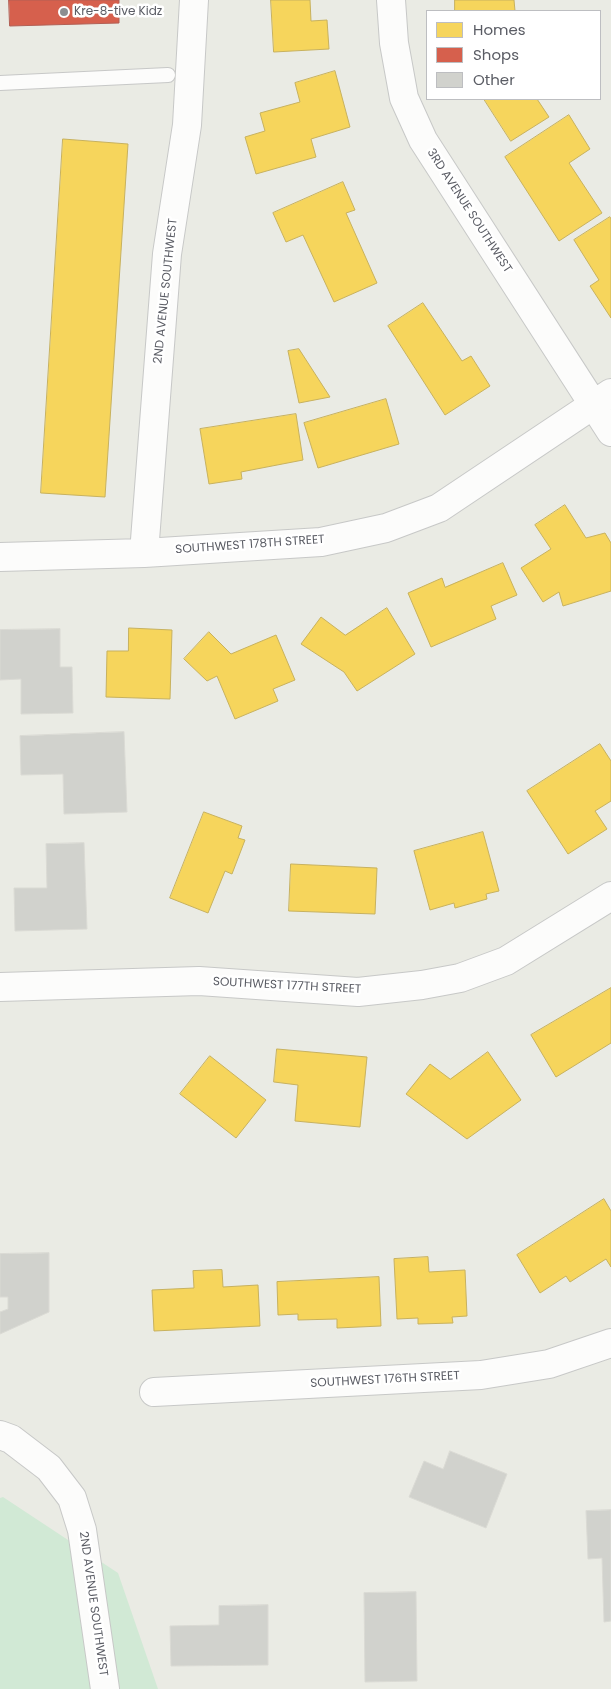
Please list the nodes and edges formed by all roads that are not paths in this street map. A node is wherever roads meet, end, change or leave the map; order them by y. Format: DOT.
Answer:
graph roads {
  1 [pos="194,0"];
  2 [pos="391,0"];
  3 [pos="168,75"];
  4 [pos="0,83"];
  5 [pos="602,398"];
  6 [pos="611,432"];
  7 [pos="144,553"];
  8 [pos="0,557"];
  9 [pos="611,896"];
  10 [pos="0,987"];
  11 [pos="611,1343"];
  12 [pos="154,1392"];
  13 [pos="0,1435"];
  14 [pos="105,1689"];
  1 -- 7 [label="street, 2ND AVENUE SOUTHWEST"];
  2 -- 5 [label="street, 3RD AVENUE SOUTHWEST"];
  3 -- 4 [label="lane"];
  5 -- 6 [label="street, 3RD AVENUE SOUTHWEST"];
  5 -- 7 [label="street, SOUTHWEST 178TH STREET"];
  7 -- 8 [label="street, SOUTHWEST 178TH STREET"];
  9 -- 10 [label="street, SOUTHWEST 177TH STREET"];
  11 -- 12 [label="street, SOUTHWEST 176TH STREET"];
  13 -- 14 [label="street, 2ND AVENUE SOUTHWEST"];
}
